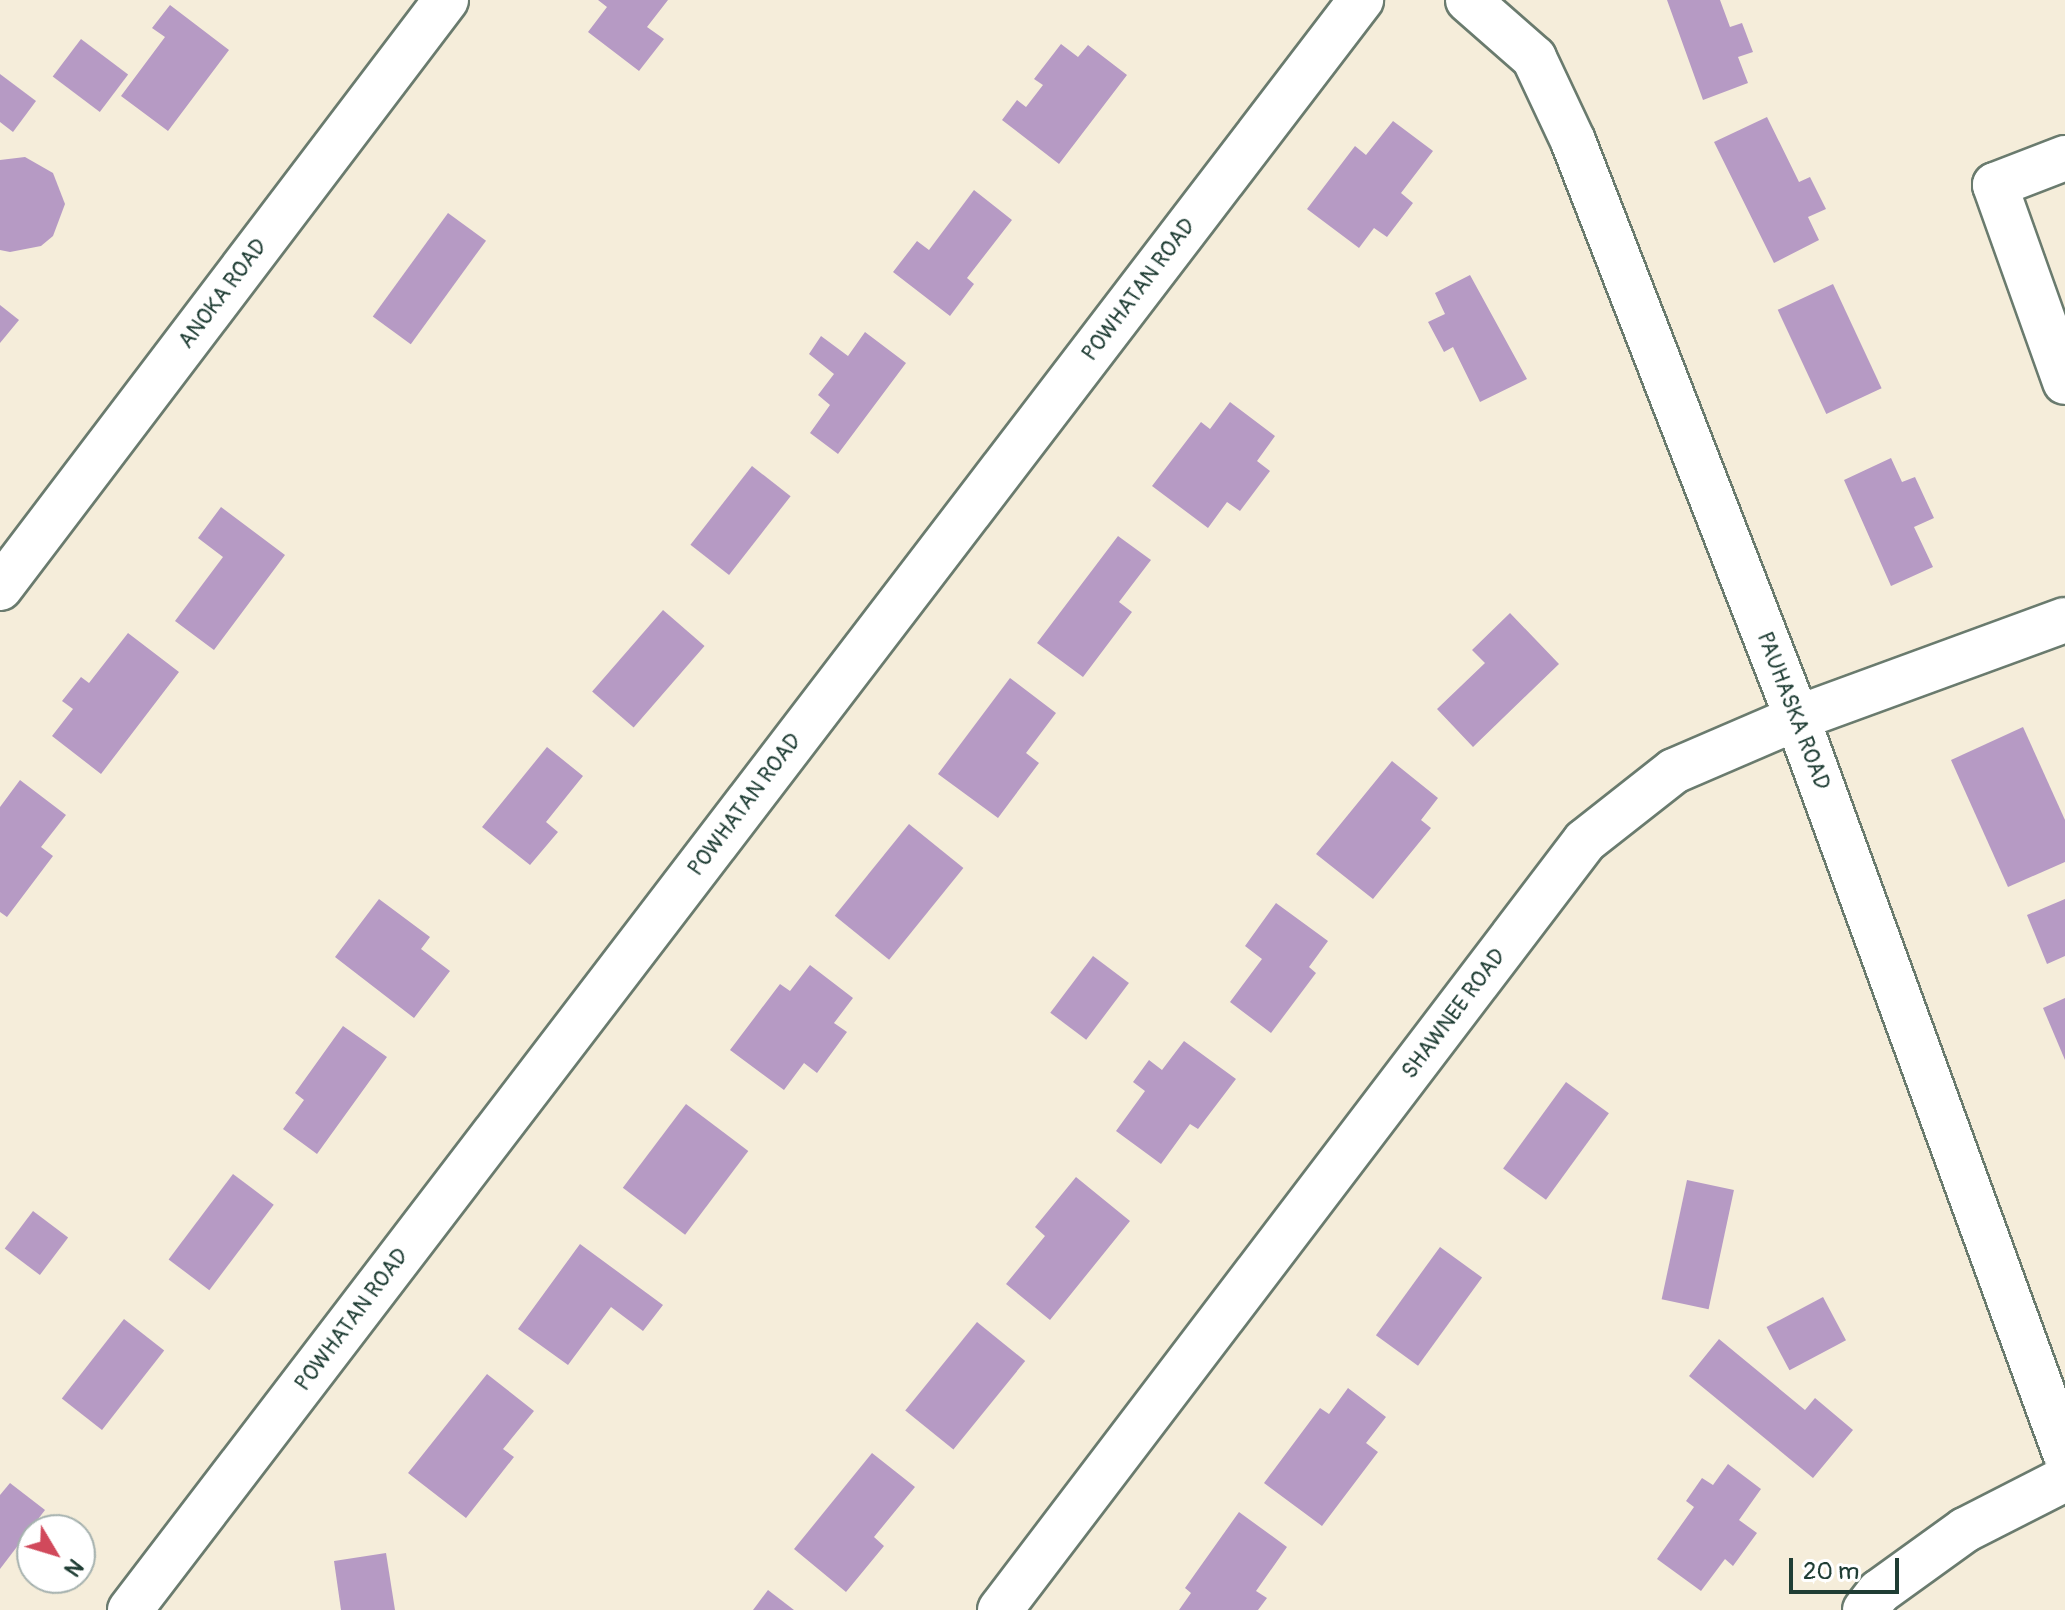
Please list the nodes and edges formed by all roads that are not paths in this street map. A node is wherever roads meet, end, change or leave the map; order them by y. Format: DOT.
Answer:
graph roads {
  1 [pos="446,0"];
  2 [pos="1361,0"];
  3 [pos="1468,0"];
  4 [pos="2065,158"];
  5 [pos="2065,382"];
  6 [pos="0,588"];
  7 [pos="2065,620"];
  8 [pos="1797,718"];
  9 [pos="2065,1453"];
  10 [pos="2065,1479"];
  11 [pos="130,1610"];
  12 [pos="1000,1610"];
  13 [pos="1865,1610"];
  1 -- 6 [label="street, ANOKA ROAD"];
  2 -- 11 [label="street, POWHATAN ROAD"];
  3 -- 8 [label="street, PAUHASKA ROAD"];
  4 -- 5 [label="street"];
  7 -- 8 [label="street, SHAWNEE ROAD"];
  8 -- 9 [label="street, PAUHASKA ROAD"];
  8 -- 12 [label="street, SHAWNEE ROAD"];
  10 -- 13 [label="street"];
}
